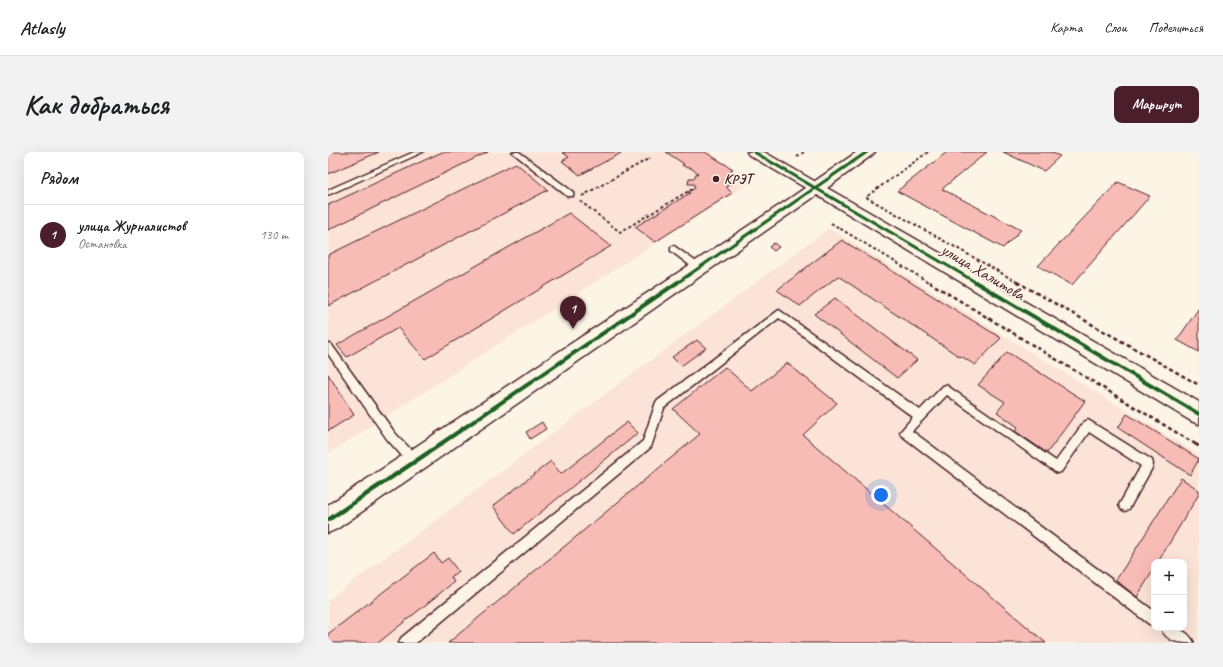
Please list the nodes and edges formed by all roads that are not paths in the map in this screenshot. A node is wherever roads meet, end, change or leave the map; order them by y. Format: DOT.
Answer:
graph roads {
  1 [pos="420,152"];
  2 [pos="515,152"];
  3 [pos="754,152"];
  4 [pos="863,153"];
  5 [pos="816,188"];
  6 [pos="328,193"];
  7 [pos="570,194"];
  8 [pos="674,249"];
  9 [pos="699,268"];
  10 [pos="328,347"];
  11 [pos="1199,414"];
  12 [pos="920,416"];
  13 [pos="414,461"];
  14 [pos="1125,505"];
  15 [pos="328,520"];
  16 [pos="1151,617"];
  17 [pos="1171,631"];
  18 [pos="406,643"];
  19 [pos="1187,643"];
  1 -- 6 [label="lane"];
  2 -- 7 [label="lane"];
  3 -- 5 [label="street, улица Халитова"];
  4 -- 5 [label="street"];
  5 -- 9 [label="street"];
  5 -- 11 [label="street, улица Халитова"];
  8 -- 9 [label="lane"];
  9 -- 13 [label="street"];
  10 -- 13 [label="lane"];
  12 -- 14 [label="lane"];
  12 -- 16 [label="lane"];
  12 -- 18 [label="lane"];
  13 -- 15 [label="street"];
  17 -- 19 [label="lane"];
}
